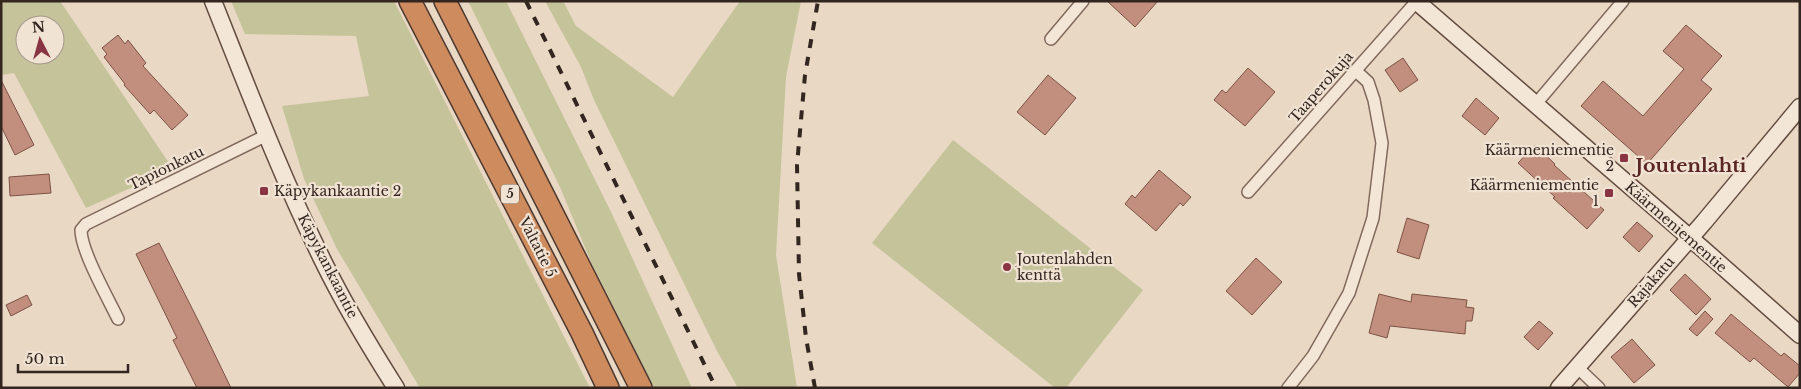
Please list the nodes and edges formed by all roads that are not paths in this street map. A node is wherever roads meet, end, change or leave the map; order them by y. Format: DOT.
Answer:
graph roads {
  1 [pos="214,1"];
  2 [pos="410,1"];
  3 [pos="444,1"];
  4 [pos="1083,1"];
  5 [pos="1416,1"];
  6 [pos="1623,1"];
  7 [pos="1051,39"];
  8 [pos="1356,71"];
  9 [pos="1536,105"];
  10 [pos="1800,107"];
  11 [pos="267,136"];
  12 [pos="1248,192"];
  13 [pos="1690,238"];
  14 [pos="118,319"];
  15 [pos="1800,335"];
  16 [pos="1578,368"];
  17 [pos="396,388"];
  18 [pos="608,388"];
  19 [pos="641,388"];
  20 [pos="1288,388"];
  21 [pos="1559,388"];
  22 [pos="1599,388"];
  1 -- 11 [label="street, Käpykankaantie"];
  2 -- 18 [label="highway, Valtatie 5 / 5"];
  3 -- 19 [label="highway, Valtatie 5 / 5"];
  4 -- 7 [label="street"];
  5 -- 8 [label="street, Taaperokuja"];
  5 -- 9 [label="street, Käärmeniementie"];
  6 -- 9 [label="street"];
  8 -- 12 [label="street, Taaperokuja"];
  8 -- 20 [label="street"];
  9 -- 13 [label="street, Käärmeniementie"];
  10 -- 13 [label="street, Rajakatu"];
  11 -- 14 [label="street, Tapionkatu"];
  11 -- 17 [label="street, Käpykankaantie"];
  13 -- 15 [label="street, Käärmeniementie"];
  13 -- 16 [label="street, Rajakatu"];
  16 -- 21 [label="street, Rajakatu"];
  16 -- 22 [label="street"];
}
